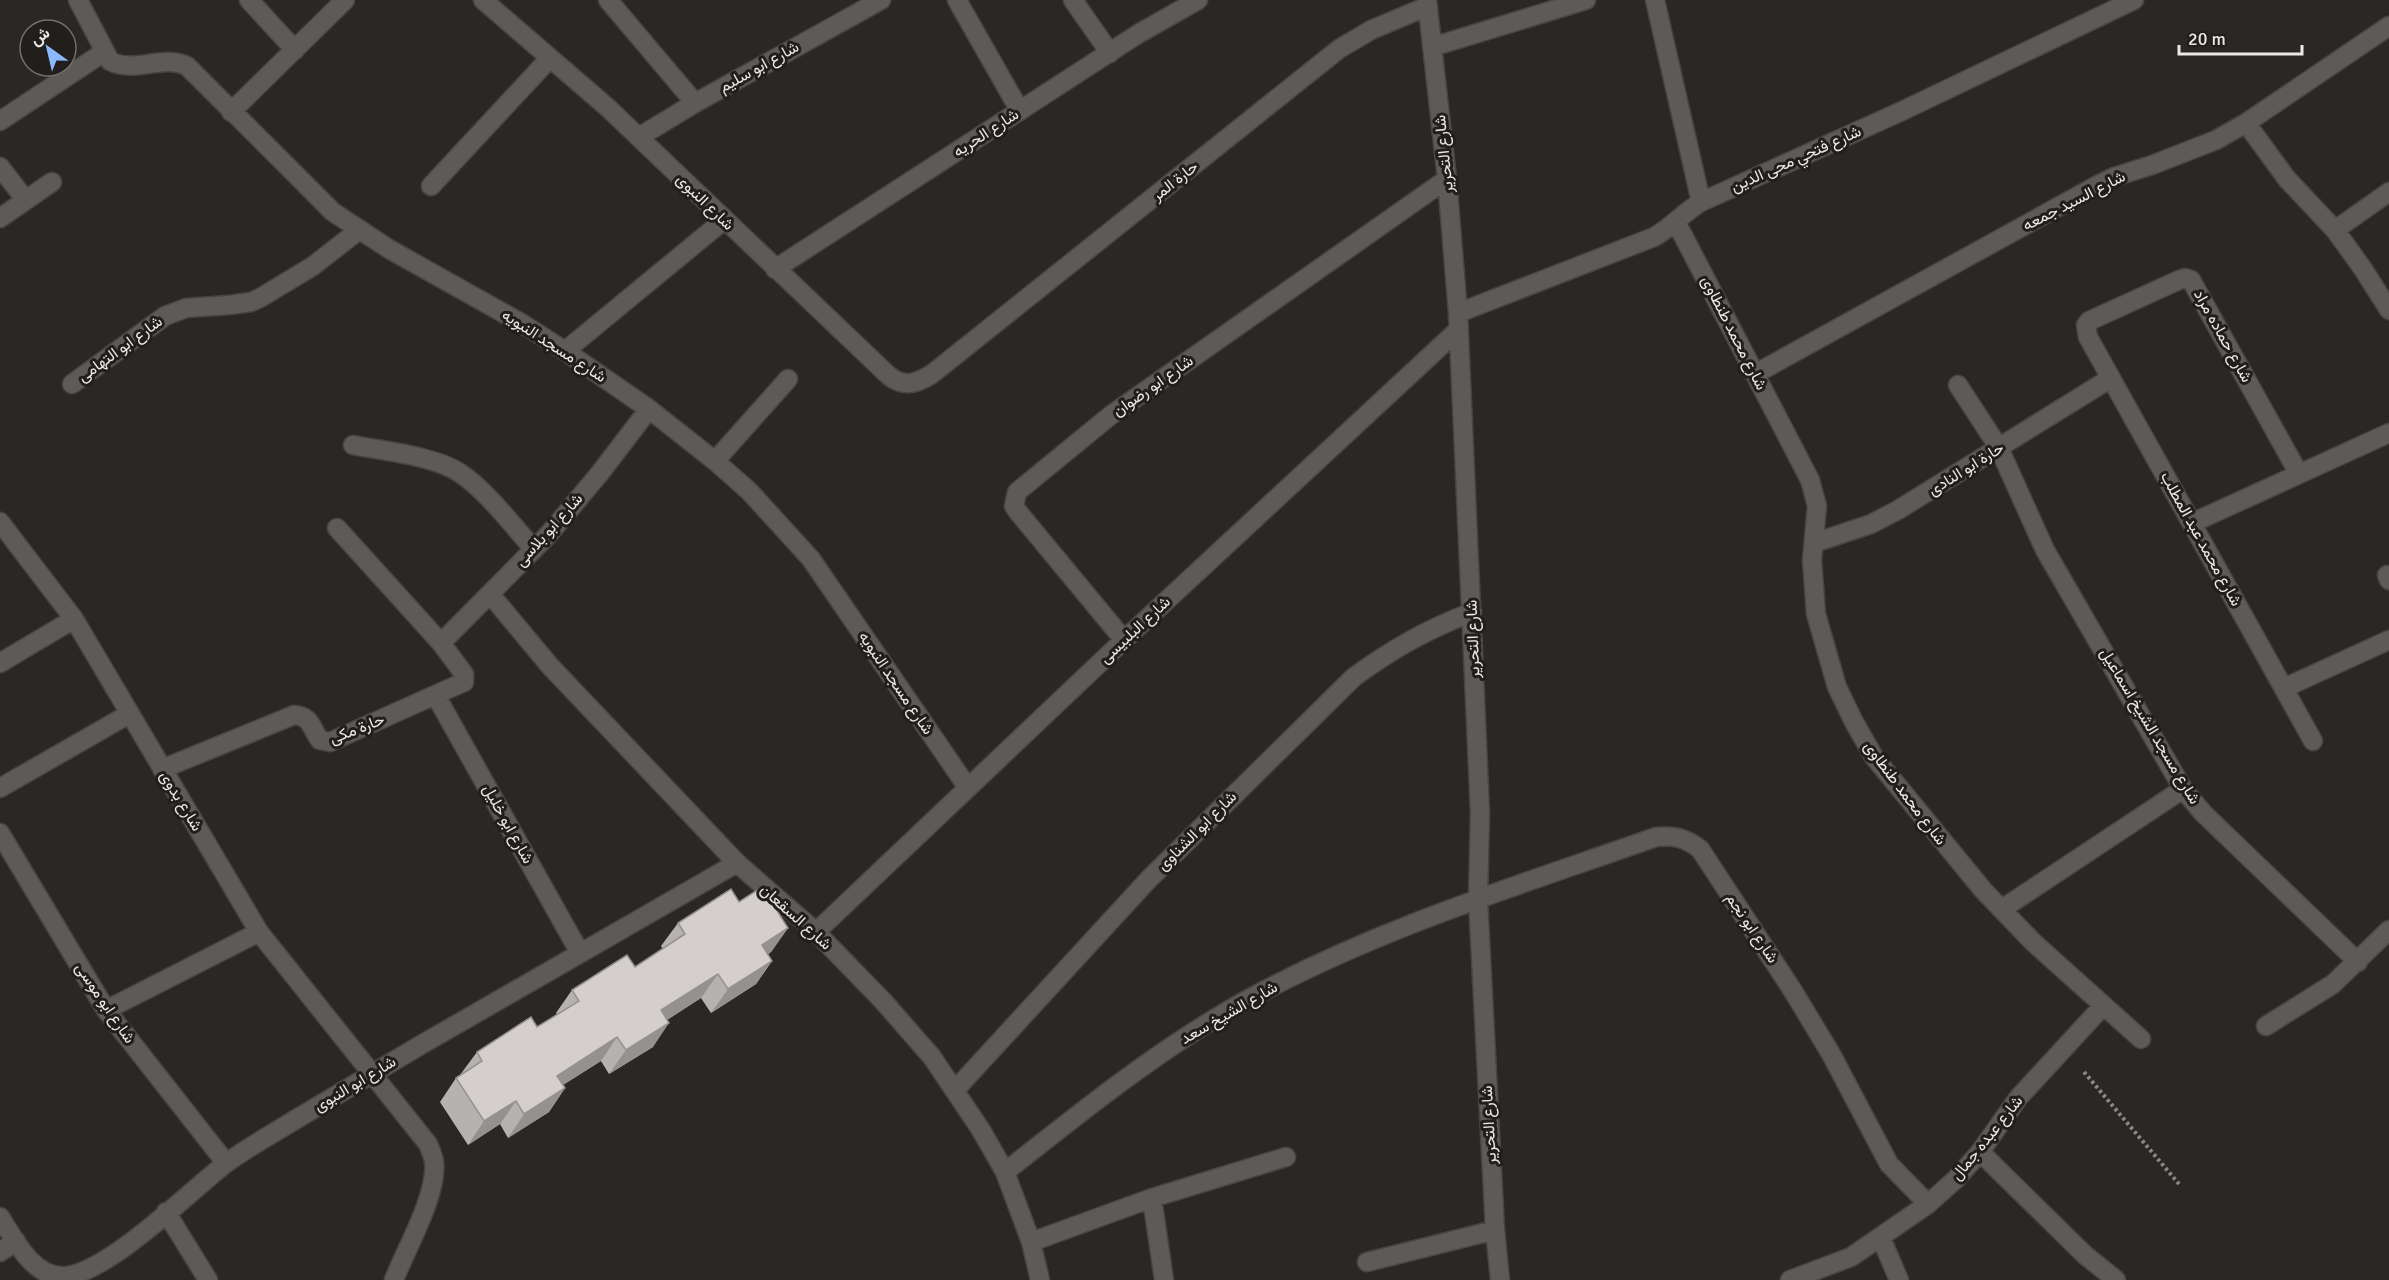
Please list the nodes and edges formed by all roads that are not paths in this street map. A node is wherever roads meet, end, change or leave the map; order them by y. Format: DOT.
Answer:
graph roads {
  1 [pos="78,0"];
  2 [pos="249,0"];
  3 [pos="345,0"];
  4 [pos="483,0"];
  5 [pos="881,0"];
  6 [pos="957,0"];
  7 [pos="1073,0"];
  8 [pos="1198,0"];
  9 [pos="1586,0"];
  10 [pos="1655,0"];
  11 [pos="2134,0"];
  12 [pos="1428,3"];
  13 [pos="620,4"];
  14 [pos="2389,26"];
  15 [pos="1432,47"];
  16 [pos="295,50"];
  17 [pos="104,52"];
  18 [pos="1110,53"];
  19 [pos="550,58"];
  20 [pos="695,103"];
  21 [pos="1020,111"];
  22 [pos="231,112"];
  23 [pos="0,121"];
  24 [pos="2246,123"];
  25 [pos="639,137"];
  26 [pos="0,167"];
  27 [pos="1447,179"];
  28 [pos="52,182"];
  29 [pos="431,186"];
  30 [pos="2389,192"];
  31 [pos="25,199"];
  32 [pos="1701,202"];
  33 [pos="0,218"];
  34 [pos="724,220"];
  35 [pos="1676,222"];
  36 [pos="359,230"];
  37 [pos="2335,230"];
  38 [pos="775,269"];
  39 [pos="2389,310"];
  40 [pos="1458,322"];
  41 [pos="2088,336"];
  42 [pos="565,351"];
  43 [pos="932,374"];
  44 [pos="1755,374"];
  45 [pos="2111,378"];
  46 [pos="788,380"];
  47 [pos="72,384"];
  48 [pos="1958,385"];
  49 [pos="649,409"];
  50 [pos="2389,433"];
  51 [pos="353,445"];
  52 [pos="1999,448"];
  53 [pos="715,461"];
  54 [pos="2299,474"];
  55 [pos="0,522"];
  56 [pos="2192,523"];
  57 [pos="337,528"];
  58 [pos="1814,543"];
  59 [pos="534,549"];
  60 [pos="490,594"];
  61 [pos="1472,612"];
  62 [pos="74,619"];
  63 [pos="1124,640"];
  64 [pos="2389,640"];
  65 [pos="441,643"];
  66 [pos="0,663"];
  67 [pos="2284,688"];
  68 [pos="436,696"];
  69 [pos="129,714"];
  70 [pos="2313,741"];
  71 [pos="162,769"];
  72 [pos="0,788"];
  73 [pos="968,788"];
  74 [pos="2183,789"];
  75 [pos="2,842"];
  76 [pos="737,863"];
  77 [pos="1478,899"];
  78 [pos="2002,909"];
  79 [pos="2389,930"];
  80 [pos="259,932"];
  81 [pos="816,932"];
  82 [pos="580,953"];
  83 [pos="2358,962"];
  84 [pos="2103,1006"];
  85 [pos="106,1010"];
  86 [pos="2266,1026"];
  87 [pos="2141,1039"];
  88 [pos="372,1073"];
  89 [pos="955,1090"];
  90 [pos="1980,1152"];
  91 [pos="1286,1157"];
  92 [pos="226,1163"];
  93 [pos="1005,1172"];
  94 [pos="1152,1198"];
  95 [pos="1928,1204"];
  96 [pos="166,1212"];
  97 [pos="0,1217"];
  98 [pos="1495,1230"];
  99 [pos="1881,1238"];
  100 [pos="16,1241"];
  101 [pos="1030,1242"];
  102 [pos="0,1252"];
  103 [pos="1367,1262"];
  104 [pos="397,1272"];
  105 [pos="208,1280"];
  106 [pos="412,1280"];
  107 [pos="1040,1280"];
  108 [pos="1164,1280"];
  109 [pos="1500,1280"];
  110 [pos="1790,1280"];
  111 [pos="1899,1280"];
  112 [pos="2116,1280"];
  1 -- 17 [label="street"];
  2 -- 16 [label="street"];
  3 -- 16 [label="street"];
  4 -- 19 [label="street, شارع النبوى"];
  5 -- 20 [label="street, شارع ابو سليم"];
  6 -- 21 [label="street"];
  7 -- 18 [label="street"];
  8 -- 18 [label="street, شارع الحريه"];
  9 -- 15 [label="street"];
  10 -- 32 [label="street"];
  11 -- 32 [label="street, شارع فتحي محى الدين"];
  12 -- 15 [label="street, شارع التحرير"];
  12 -- 43 [label="street, حارة المر"];
  13 -- 20 [label="street"];
  14 -- 24 [label="street, شارع السيد جمعه"];
  15 -- 27 [label="street, شارع التحرير"];
  16 -- 22 [label="street"];
  17 -- 22 [label="street, شارع مسجد النبويه"];
  17 -- 23 [label="street"];
  18 -- 21 [label="street, شارع الحريه"];
  19 -- 25 [label="street, شارع النبوى"];
  19 -- 29 [label="street"];
  20 -- 25 [label="street, شارع ابو سليم"];
  21 -- 38 [label="street, شارع الحريه"];
  22 -- 36 [label="street, شارع مسجد النبويه"];
  24 -- 37 [label="street"];
  24 -- 44 [label="street, شارع السيد جمعه"];
  25 -- 34 [label="street, شارع النبوى"];
  26 -- 31 [label="street"];
  27 -- 40 [label="street, شارع التحرير"];
  27 -- 63 [label="street, شارع ابو رضوان"];
  28 -- 31 [label="street"];
  30 -- 37 [label="street"];
  31 -- 33 [label="street"];
  32 -- 35 [label="street, شارع فتحي محى الدين"];
  34 -- 38 [label="street, شارع النبوى"];
  34 -- 42 [label="street"];
  35 -- 40 [label="street, شارع فتحي محى الدين"];
  35 -- 44 [label="street, شارع محمد طنطاوى"];
  36 -- 42 [label="street, شارع مسجد النبويه"];
  36 -- 47 [label="street, شارع ابو التهامى"];
  37 -- 39 [label="street"];
  38 -- 43 [label="street, شارع النبوى"];
  40 -- 61 [label="street, شارع التحرير"];
  40 -- 63 [label="street, شارع البلبيسى"];
  41 -- 45 [label="street, شارع محمد عبد المطلب"];
  41 -- 54 [label="street, شارع حماده مراد"];
  42 -- 49 [label="street, شارع مسجد النبويه"];
  44 -- 58 [label="street, شارع محمد طنطاوى"];
  45 -- 52 [label="street, حارة ابو النادى"];
  45 -- 56 [label="street, شارع محمد عبد المطلب"];
  46 -- 53 [label="street"];
  48 -- 52 [label="street, شارع مسجد الشيخ اسماعيل"];
  49 -- 53 [label="street, شارع مسجد النبويه"];
  49 -- 59 [label="street, شارع ابو بلاسى"];
  50 -- 54 [label="street"];
  51 -- 59 [label="street"];
  52 -- 58 [label="street, حارة ابو النادى"];
  52 -- 74 [label="street, شارع مسجد الشيخ اسماعيل"];
  53 -- 73 [label="street, شارع مسجد النبويه"];
  54 -- 56 [label="street"];
  55 -- 62 [label="street, شارع بدوى"];
  56 -- 67 [label="street, شارع محمد عبد المطلب"];
  57 -- 65 [label="street"];
  58 -- 78 [label="street, شارع محمد طنطاوى"];
  59 -- 60 [label="street, شارع ابو بلاسى"];
  60 -- 65 [label="street, شارع ابو بلاسى"];
  60 -- 76 [label="street, شارع السقعان"];
  61 -- 77 [label="street, شارع التحرير"];
  61 -- 89 [label="street, شارع ابو الشناوى"];
  62 -- 66 [label="street"];
  62 -- 69 [label="street, شارع بدوى"];
  63 -- 73 [label="street, شارع البلبيسى"];
  64 -- 67 [label="street"];
  65 -- 68 [label="street, حارة مكى"];
  67 -- 70 [label="street, شارع محمد عبد المطلب"];
  68 -- 71 [label="street, حارة مكى"];
  68 -- 82 [label="street, شارع ابو خليل"];
  69 -- 71 [label="street, شارع بدوى"];
  69 -- 72 [label="street"];
  71 -- 80 [label="street, شارع بدوى"];
  73 -- 81 [label="street, شارع البلبيسى"];
  74 -- 78 [label="street"];
  74 -- 83 [label="street, شارع مسجد الشيخ اسماعيل"];
  75 -- 85 [label="street, شارع ابو موسى"];
  76 -- 81 [label="street, شارع السقعان"];
  76 -- 82 [label="street, شارع ابو النبوى"];
  77 -- 93 [label="street, شارع الشيخ سعد"];
  77 -- 95 [label="street, شارع ابو نجم"];
  77 -- 98 [label="street, شارع التحرير"];
  78 -- 84 [label="street, شارع محمد طنطاوى"];
  79 -- 83 [label="street"];
  80 -- 85 [label="street"];
  80 -- 88 [label="street, شارع بدوى"];
  81 -- 89 [label="street, شارع السقعان"];
  82 -- 88 [label="street, شارع ابو النبوى"];
  83 -- 86 [label="street"];
  84 -- 87 [label="street, شارع محمد طنطاوى"];
  84 -- 90 [label="street, شارع عبده جمال"];
  85 -- 92 [label="street, شارع ابو موسى"];
  88 -- 92 [label="street, شارع ابو النبوى"];
  88 -- 104 [label="street, شارع بدوى"];
  89 -- 93 [label="street, شارع السقعان"];
  90 -- 95 [label="street, شارع عبده جمال"];
  90 -- 112 [label="street"];
  91 -- 94 [label="street"];
  92 -- 96 [label="street, شارع ابو النبوى"];
  93 -- 101 [label="street, شارع السقعان"];
  94 -- 101 [label="street"];
  94 -- 108 [label="street"];
  95 -- 99 [label="street, شارع عبده جمال"];
  96 -- 100 [label="street, شارع ابو النبوى"];
  96 -- 105 [label="street"];
  97 -- 100 [label="street, شارع ابو النبوى"];
  98 -- 103 [label="street"];
  98 -- 109 [label="street, شارع التحرير"];
  99 -- 110 [label="street, شارع عبده جمال"];
  99 -- 111 [label="street"];
  100 -- 102 [label="street"];
  101 -- 107 [label="street, شارع السقعان"];
  104 -- 106 [label="street"];
}
